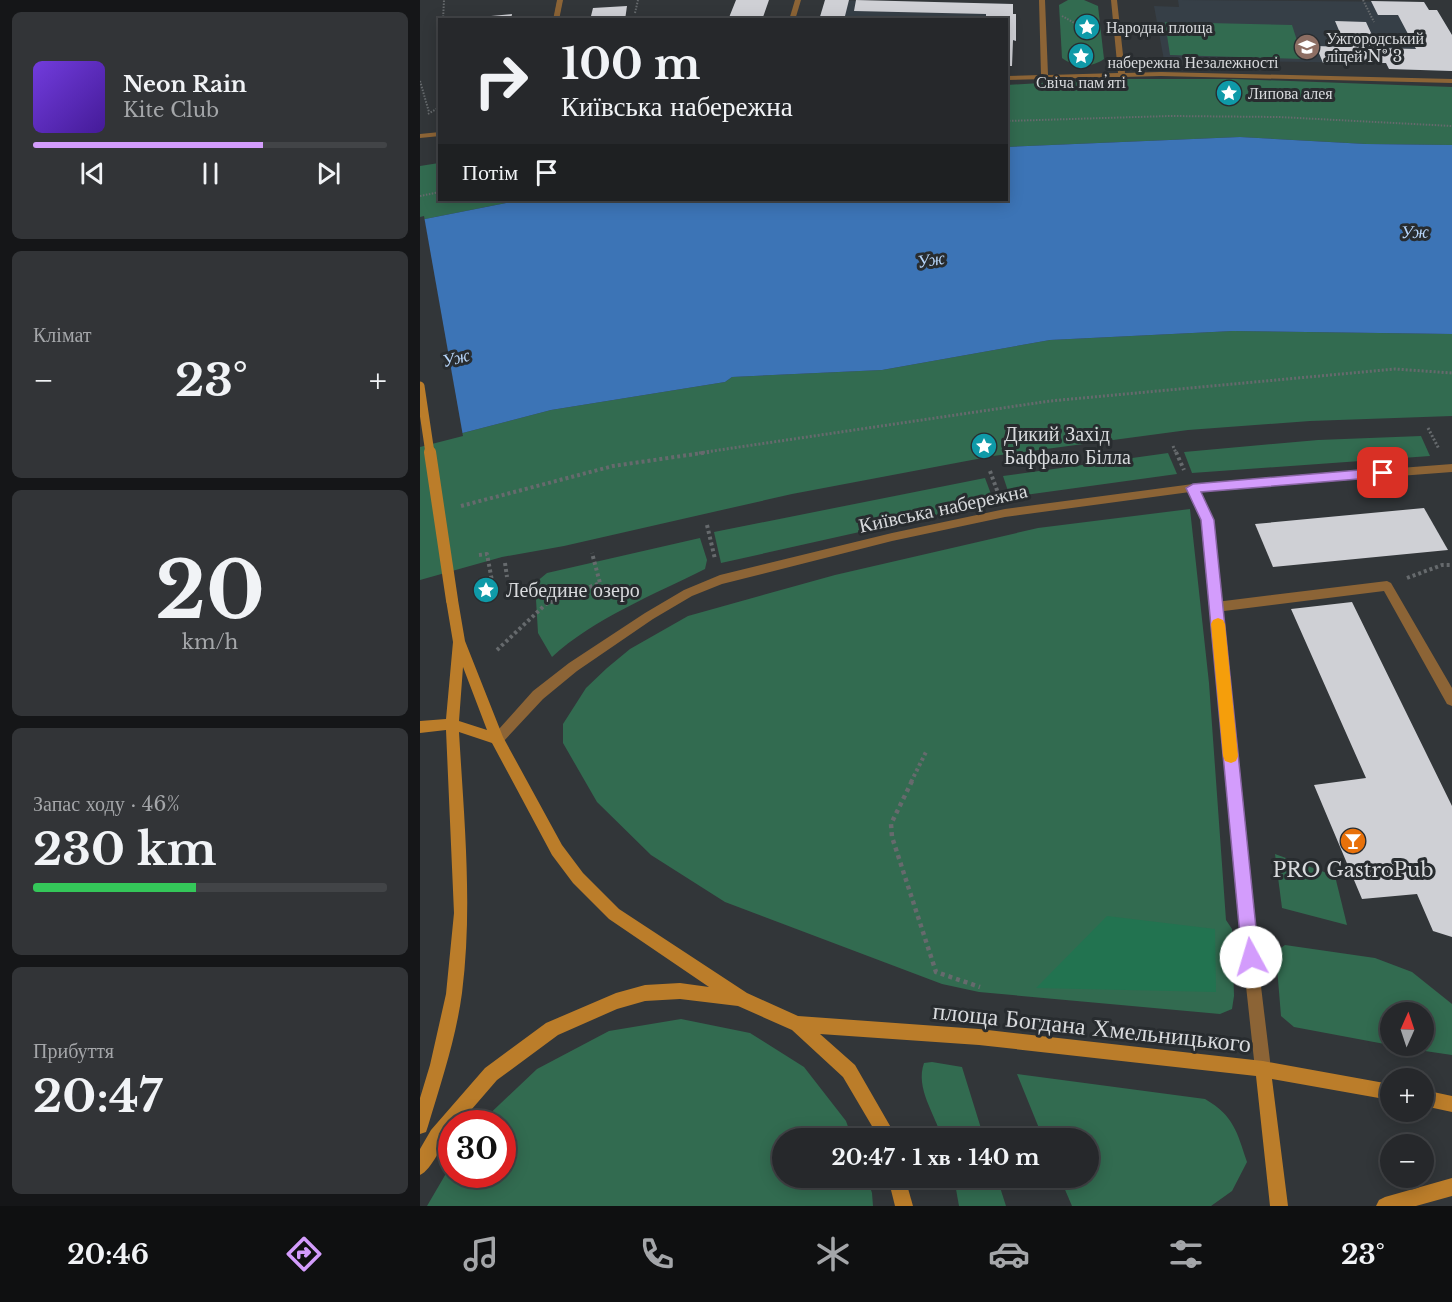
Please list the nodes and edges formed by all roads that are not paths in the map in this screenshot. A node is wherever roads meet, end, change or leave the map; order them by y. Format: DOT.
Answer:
graph roads {
  1 [pos="560,0"];
  2 [pos="798,0"];
  3 [pos="1042,0"];
  4 [pos="1114,0"];
  5 [pos="556,18"];
  6 [pos="793,18"];
  7 [pos="1122,72"];
  8 [pos="1045,73"];
  9 [pos="1008,78"];
  10 [pos="1452,81"];
  11 [pos="438,134"];
  12 [pos="420,136"];
  13 [pos="420,386"];
  14 [pos="1452,468"];
  15 [pos="1193,488"];
  16 [pos="1216,607"];
  17 [pos="459,641"];
  18 [pos="1452,700"];
  19 [pos="452,724"];
  20 [pos="420,727"];
  21 [pos="497,739"];
  22 [pos="741,999"];
  23 [pos="798,1024"];
  24 [pos="1263,1069"];
  25 [pos="1380,1090"];
  26 [pos="1434,1100"];
  27 [pos="1452,1104"];
  28 [pos="420,1126"];
  29 [pos="882,1128"];
  30 [pos="420,1166"];
  31 [pos="1452,1187"];
  32 [pos="900,1188"];
  33 [pos="904,1206"];
  34 [pos="1279,1206"];
  35 [pos="1385,1206"];
  1 -- 5 [label="street"];
  2 -- 6 [label="street"];
  3 -- 8 [label="street"];
  4 -- 7 [label="street"];
  7 -- 8 [label="street, набережна Незалежності"];
  7 -- 10 [label="street, набережна Незалежності"];
  8 -- 9 [label="street, набережна Незалежності"];
  11 -- 12 [label="street"];
  13 -- 17 [label="main road, площа Богдана Хмельницького, bridge"];
  14 -- 15 [label="street, Київська набережна"];
  15 -- 16 [label="street, площа Богдана Хмельницького"];
  15 -- 21 [label="street, Київська набережна"];
  16 -- 18 [label="street"];
  16 -- 24 [label="street, площа Богдана Хмельницького"];
  17 -- 19 [label="main road, площа Богдана Хмельницького"];
  17 -- 21 [label="main road, площа Богдана Хмельницького"];
  19 -- 20 [label="main road"];
  19 -- 21 [label="main road"];
  19 -- 28 [label="main road, площа Богдана Хмельницького"];
  21 -- 22 [label="main road, площа Богдана Хмельницького"];
  22 -- 23 [label="main road, площа Богдана Хмельницького"];
  22 -- 30 [label="main road, площа Богдана Хмельницького"];
  23 -- 24 [label="main road, площа Богдана Хмельницького"];
  23 -- 29 [label="main road, площа Богдана Хмельницького"];
  24 -- 25 [label="main road"];
  24 -- 34 [label="main road"];
  26 -- 27 [label="main road"];
  31 -- 35 [label="main road"];
  32 -- 33 [label="main road"];
}
